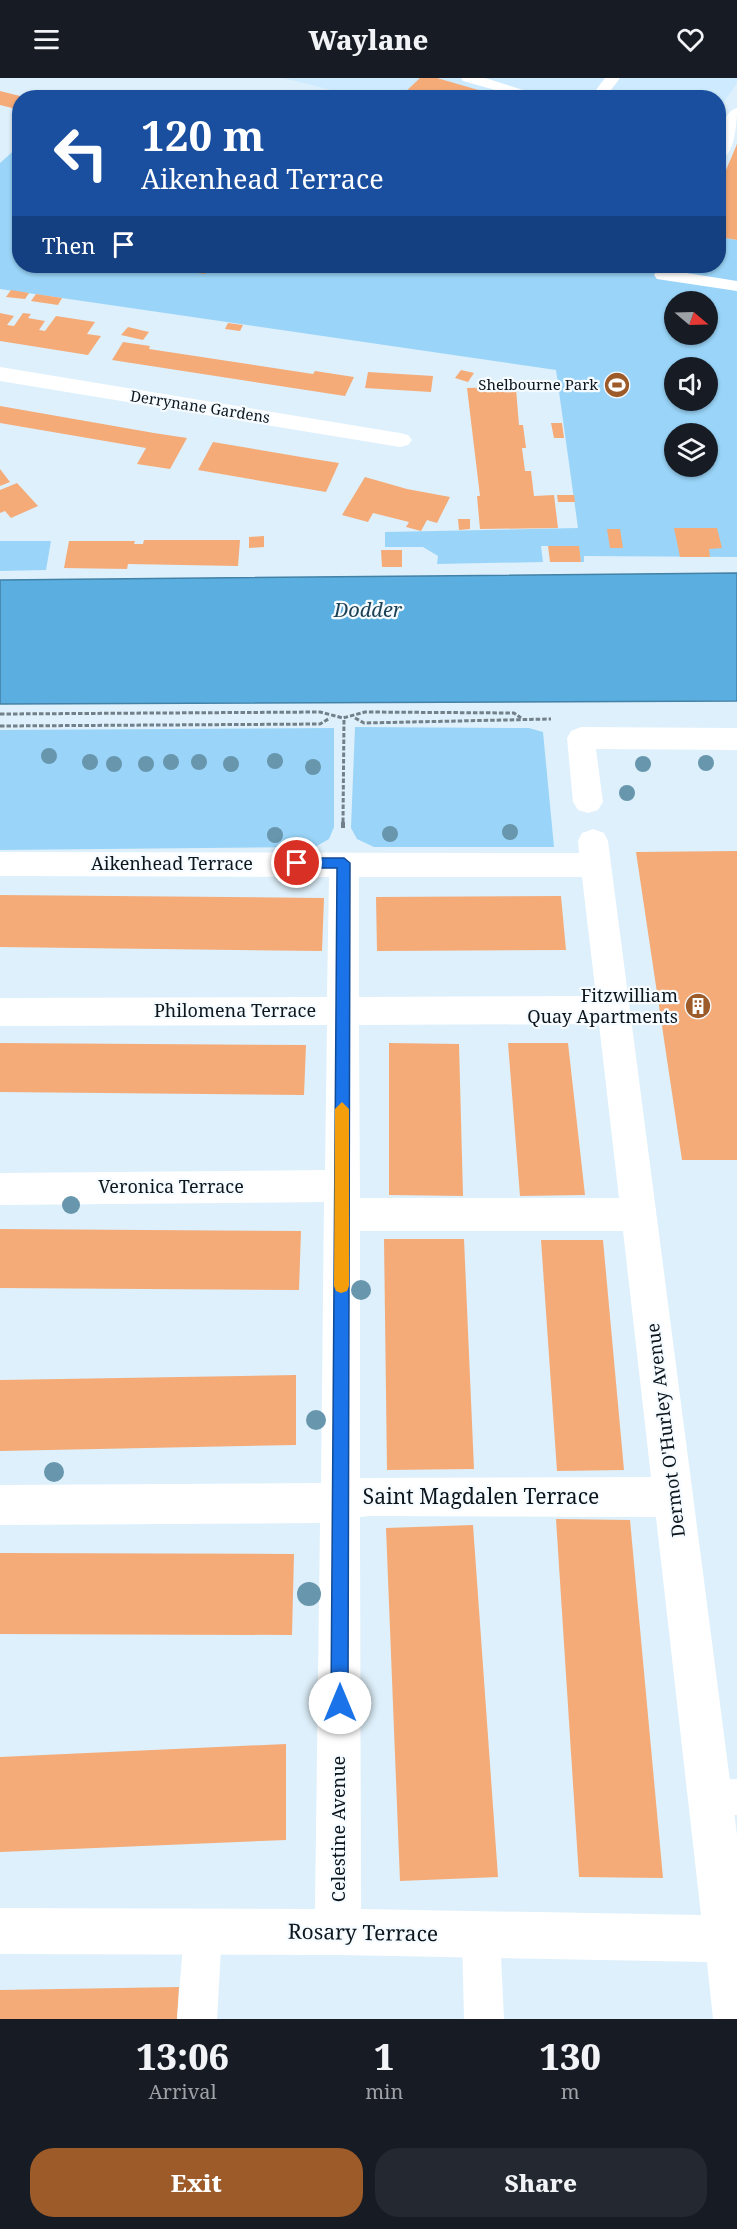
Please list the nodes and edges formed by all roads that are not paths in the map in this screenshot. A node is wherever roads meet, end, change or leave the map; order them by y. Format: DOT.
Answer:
graph roads {
  1 [pos="468,78"];
  2 [pos="613,78"];
  3 [pos="512,90"];
  4 [pos="603,90"];
  5 [pos="737,113"];
  6 [pos="726,138"];
  7 [pos="664,273"];
  8 [pos="737,286"];
  9 [pos="0,374"];
  10 [pos="400,440"];
  11 [pos="737,739"];
  12 [pos="588,802"];
  13 [pos="594,853"];
  14 [pos="344,863"];
  15 [pos="0,864"];
  16 [pos="615,1010"];
  17 [pos="343,1011"];
  18 [pos="0,1012"];
  19 [pos="0,1189"];
  20 [pos="342,1200"];
  21 [pos="639,1215"];
  22 [pos="674,1497"];
  23 [pos="340,1500"];
  24 [pos="0,1505"];
  25 [pos="723,1798"];
  26 [pos="0,1931"];
  27 [pos="203,1932"];
  28 [pos="338,1932"];
  29 [pos="481,1935"];
  30 [pos="727,1939"];
  31 [pos="196,2019"];
  32 [pos="484,2019"];
  33 [pos="736,2019"];
  1 -- 3 [label="lane"];
  2 -- 4 [label="lane"];
  5 -- 6 [label="lane"];
  7 -- 8 [label="lane"];
  9 -- 10 [label="street, Derrynane Gardens"];
  11 -- 12 [label="street"];
  13 -- 14 [label="street, Aikenhead Terrace"];
  13 -- 16 [label="street, Dermot O'Hurley Avenue"];
  14 -- 15 [label="street, Aikenhead Terrace"];
  14 -- 17 [label="street, Celestine Avenue"];
  16 -- 17 [label="street, Philomena Terrace"];
  16 -- 21 [label="street, Dermot O'Hurley Avenue"];
  17 -- 18 [label="street, Philomena Terrace"];
  17 -- 20 [label="street, Celestine Avenue"];
  19 -- 20 [label="street, Veronica Terrace"];
  20 -- 21 [label="street, Veronica Terrace"];
  20 -- 23 [label="street, Celestine Avenue"];
  21 -- 22 [label="street, Dermot O'Hurley Avenue"];
  22 -- 23 [label="street, Saint Magdalen Terrace"];
  22 -- 25 [label="street, Dermot O'Hurley Avenue"];
  23 -- 24 [label="street, Saint Magdalen Terrace"];
  23 -- 28 [label="street, Celestine Avenue"];
  25 -- 30 [label="street, Dermot O'Hurley Avenue"];
  26 -- 27 [label="street, Rosary Terrace"];
  27 -- 28 [label="street, Rosary Terrace"];
  27 -- 31 [label="lane"];
  28 -- 29 [label="street, Rosary Terrace"];
  29 -- 30 [label="street, Rosary Terrace"];
  29 -- 32 [label="lane"];
  30 -- 33 [label="street, Dermot O'Hurley Avenue"];
}
